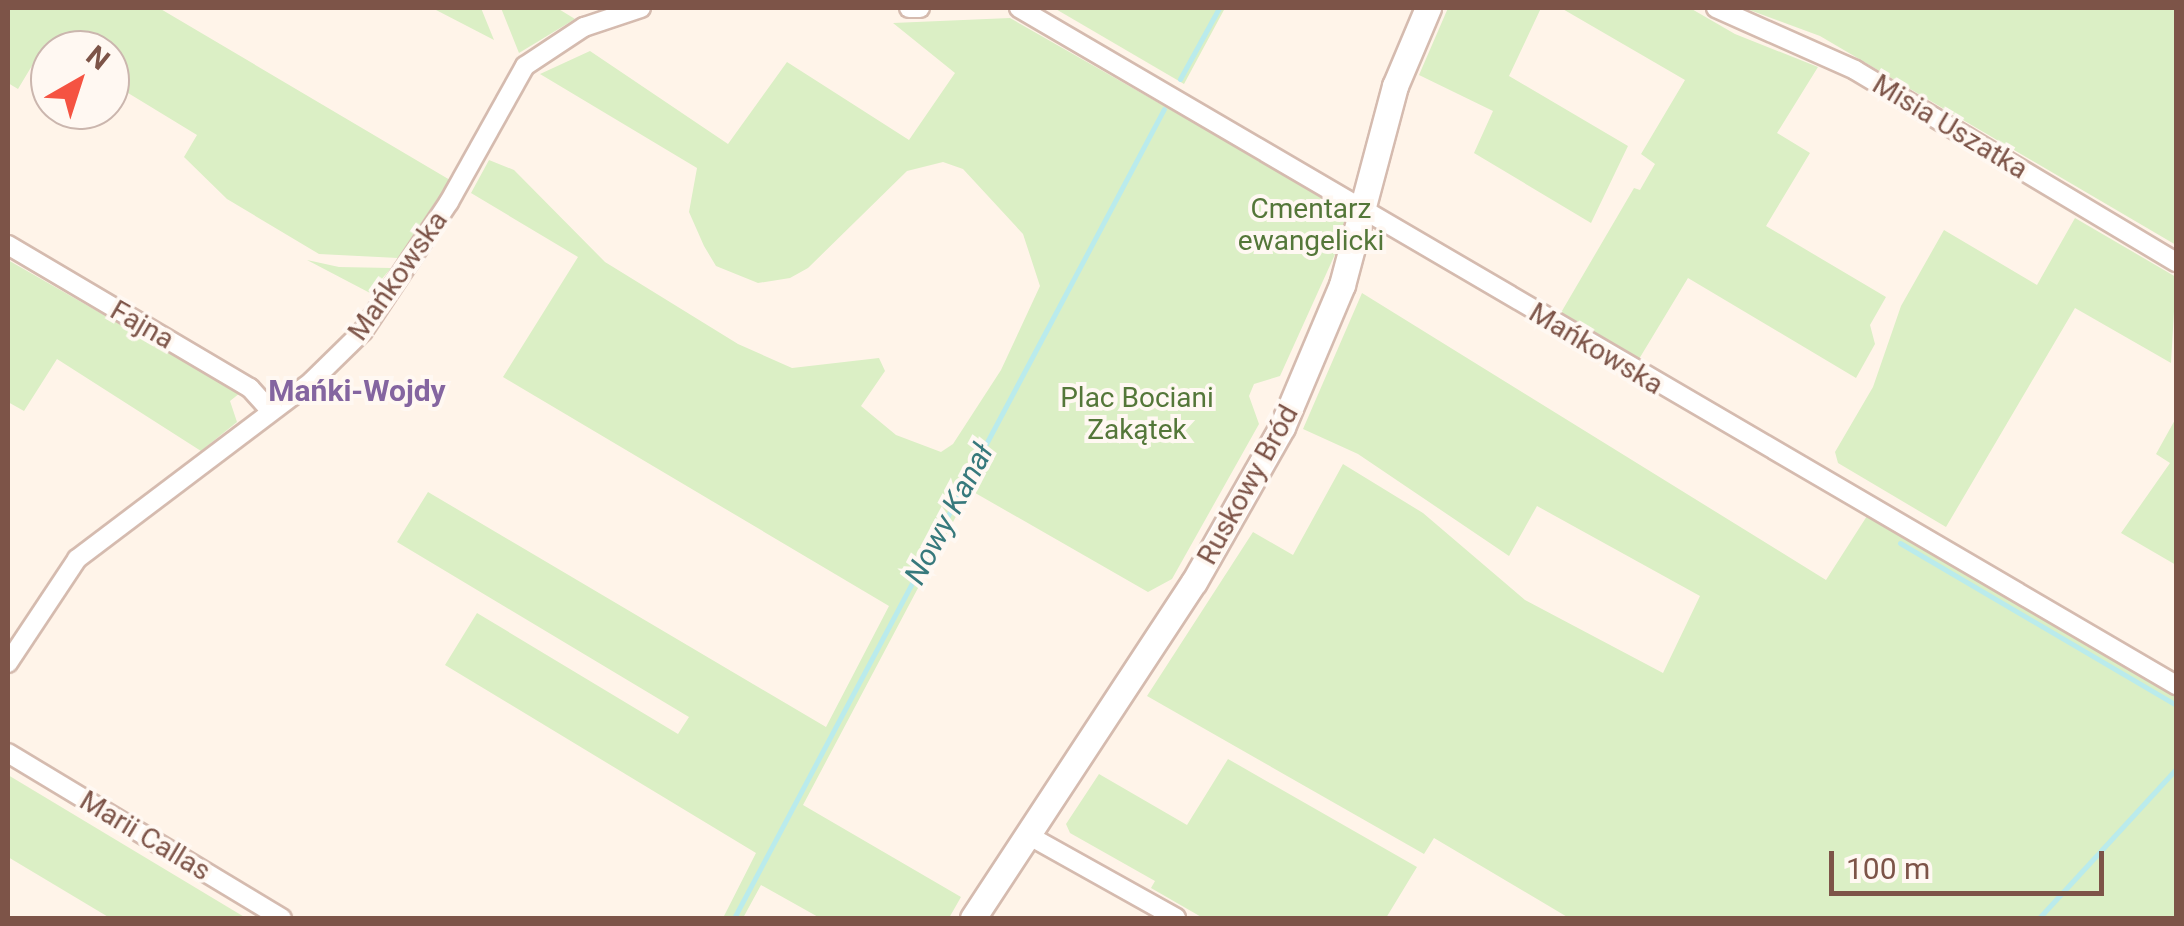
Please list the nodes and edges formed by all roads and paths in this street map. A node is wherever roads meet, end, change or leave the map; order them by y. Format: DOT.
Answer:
graph roads {
  1 [pos="641,8"];
  2 [pos="909,8"];
  3 [pos="920,8"];
  4 [pos="1019,8"];
  5 [pos="1428,8"];
  6 [pos="1716,8"];
  7 [pos="1363,209"];
  8 [pos="8,246"];
  9 [pos="2176,262"];
  10 [pos="271,411"];
  11 [pos="8,663"];
  12 [pos="2176,685"];
  13 [pos="8,752"];
  14 [pos="1026,834"];
  15 [pos="282,918"];
  16 [pos="973,918"];
  17 [pos="1176,918"];
  1 -- 10 [label="street, Mańkowska"];
  2 -- 3 [label="street"];
  4 -- 7 [label="street, Mańkowska"];
  5 -- 7 [label="street, Ruskowy Bród"];
  6 -- 9 [label="street, Misia Uszatka"];
  7 -- 12 [label="street, Mańkowska"];
  7 -- 14 [label="street, Ruskowy Bród"];
  8 -- 10 [label="street, Fajna"];
  10 -- 11 [label="street, Mańkowska"];
  13 -- 15 [label="street, Marii Callas"];
  14 -- 16 [label="street, Ruskowy Bród"];
  14 -- 17 [label="street"];
}
